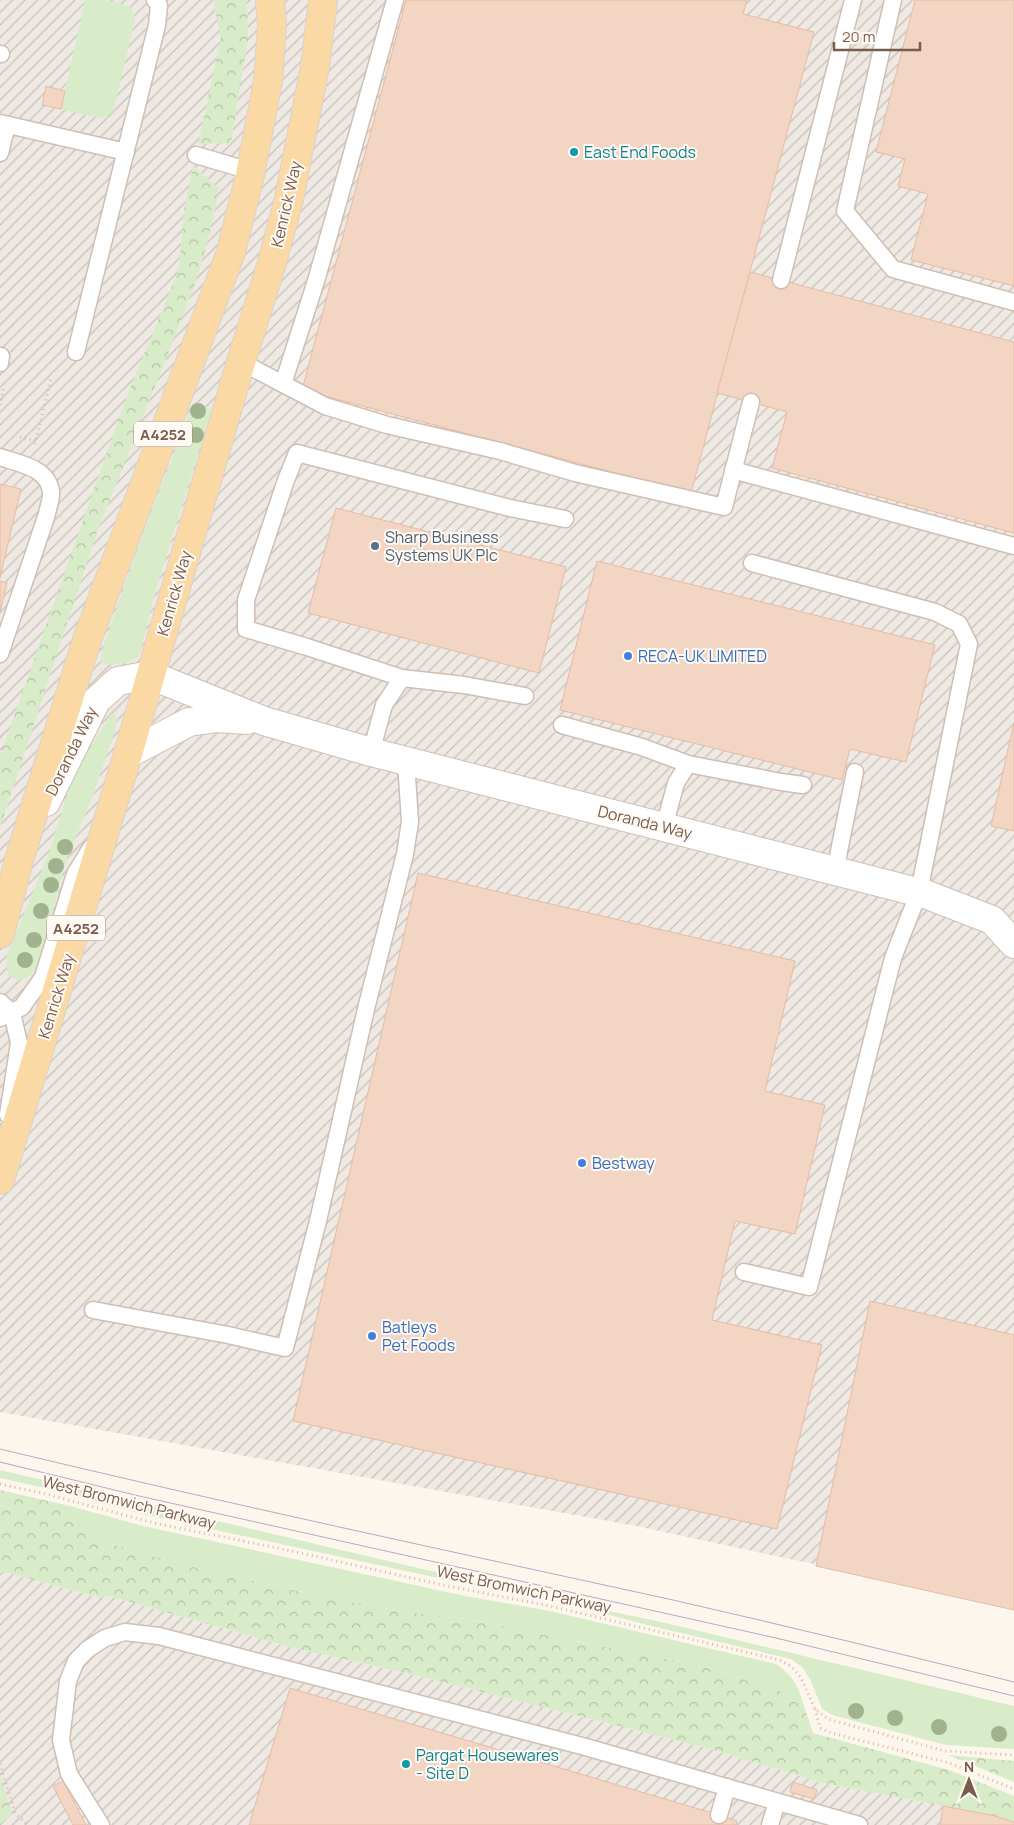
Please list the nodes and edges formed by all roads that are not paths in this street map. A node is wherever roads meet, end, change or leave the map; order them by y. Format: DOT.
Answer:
graph roads {
  1 [pos="155,0"];
  2 [pos="270,0"];
  3 [pos="322,0"];
  4 [pos="395,0"];
  5 [pos="853,0"];
  6 [pos="893,0"];
  7 [pos="3,124"];
  8 [pos="126,152"];
  9 [pos="0,153"];
  10 [pos="196,155"];
  11 [pos="250,170"];
  12 [pos="781,280"];
  13 [pos="1014,302"];
  14 [pos="76,352"];
  15 [pos="241,362"];
  16 [pos="283,384"];
  17 [pos="751,402"];
  18 [pos="0,457"];
  19 [pos="733,470"];
  20 [pos="565,519"];
  21 [pos="1014,546"];
  22 [pos="752,563"];
  23 [pos="4,626"];
  24 [pos="0,654"];
  25 [pos="150,675"];
  26 [pos="402,678"];
  27 [pos="525,696"];
  28 [pos="264,721"];
  29 [pos="562,725"];
  30 [pos="371,752"];
  31 [pos="128,754"];
  32 [pos="406,761"];
  33 [pos="688,764"];
  34 [pos="855,772"];
  35 [pos="803,785"];
  36 [pos="108,823"];
  37 [pos="664,827"];
  38 [pos="19,860"];
  39 [pos="835,870"];
  40 [pos="919,892"];
  41 [pos="0,934"];
  42 [pos="1014,944"];
  43 [pos="4,1011"];
  44 [pos="0,1174"];
  45 [pos="0,1180"];
  46 [pos="744,1272"];
  47 [pos="93,1310"];
  48 [pos="727,1787"];
  49 [pos="778,1802"];
  50 [pos="719,1815"];
  51 [pos="101,1825"];
  52 [pos="770,1825"];
  53 [pos="859,1825"];
  1 -- 8 [label="lane"];
  2 -- 11 [label="main road, A4252"];
  3 -- 15 [label="main road, Kenrick Way / A4252"];
  4 -- 16 [label="lane"];
  5 -- 12 [label="lane"];
  6 -- 13 [label="lane"];
  7 -- 8 [label="lane"];
  7 -- 9 [label="lane"];
  8 -- 14 [label="lane"];
  10 -- 11 [label="lane"];
  11 -- 38 [label="main road, A4252"];
  15 -- 16 [label="lane"];
  15 -- 25 [label="main road, Kenrick Way / A4252"];
  16 -- 19 [label="lane"];
  17 -- 19 [label="lane"];
  18 -- 23 [label="lane"];
  19 -- 21 [label="lane"];
  20 -- 26 [label="lane"];
  22 -- 40 [label="lane"];
  23 -- 24 [label="lane"];
  25 -- 28 [label="street, Doranda Way"];
  25 -- 31 [label="main road, Kenrick Way / A4252"];
  25 -- 38 [label="street, Doranda Way"];
  26 -- 27 [label="lane"];
  26 -- 30 [label="lane"];
  28 -- 30 [label="street, Doranda Way"];
  28 -- 31 [label="street, Doranda Way"];
  29 -- 33 [label="lane"];
  30 -- 32 [label="street, Doranda Way"];
  31 -- 36 [label="main road, Kenrick Way / A4252"];
  32 -- 37 [label="street, Doranda Way"];
  32 -- 47 [label="lane"];
  33 -- 35 [label="lane"];
  33 -- 37 [label="lane"];
  34 -- 39 [label="lane"];
  36 -- 43 [label="lane"];
  36 -- 45 [label="main road, Kenrick Way / A4252"];
  37 -- 39 [label="street, Doranda Way"];
  38 -- 41 [label="main road, A4252"];
  39 -- 40 [label="street, Doranda Way"];
  40 -- 42 [label="street, Doranda Way"];
  40 -- 46 [label="lane"];
  43 -- 44 [label="lane"];
  48 -- 49 [label="lane"];
  48 -- 50 [label="lane"];
  48 -- 51 [label="lane"];
  49 -- 52 [label="lane"];
  49 -- 53 [label="lane"];
}
